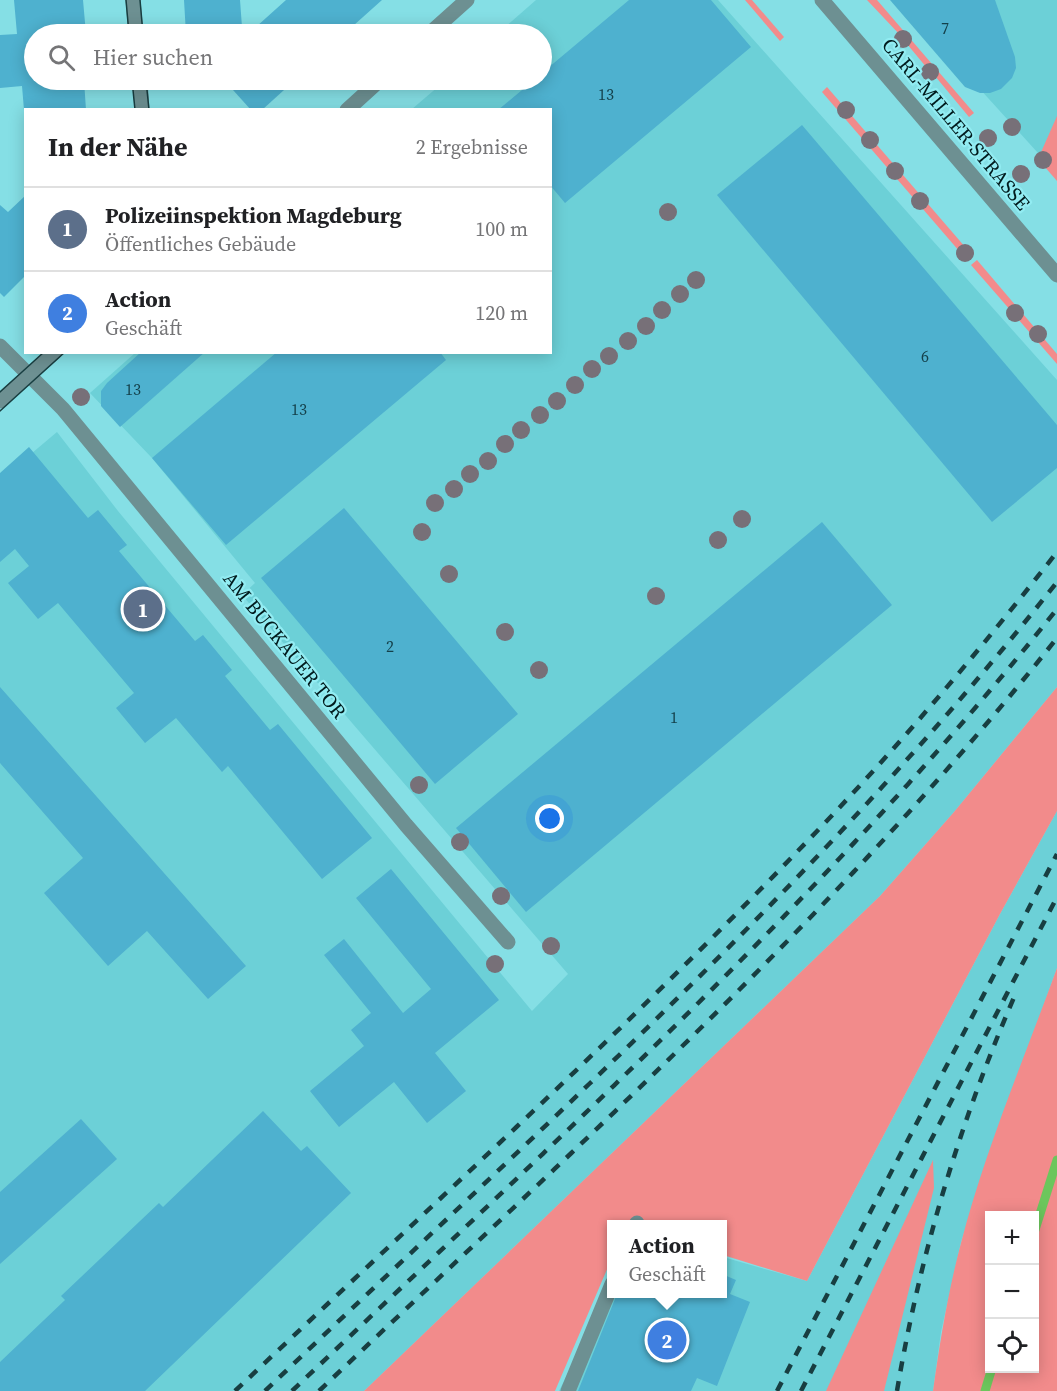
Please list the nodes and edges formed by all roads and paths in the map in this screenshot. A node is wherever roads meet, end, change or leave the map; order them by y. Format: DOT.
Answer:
graph roads {
  1 [pos="133,0"];
  2 [pos="467,0"];
  3 [pos="822,0"];
  4 [pos="135,24"];
  5 [pos="440,24"];
  6 [pos="141,90"];
  7 [pos="369,90"];
  8 [pos="142,108"];
  9 [pos="349,108"];
  10 [pos="1057,275"];
  11 [pos="0,346"];
  12 [pos="53,354"];
  13 [pos="30,375"];
  14 [pos="0,401"];
  15 [pos="508,942"];
  16 [pos="607,1296"];
  17 [pos="568,1391"];
  1 -- 4 [label="street"];
  2 -- 5 [label="street"];
  3 -- 10 [label="street, CARL-MILLER-STRASSE"];
  6 -- 8 [label="street"];
  7 -- 9 [label="street"];
  11 -- 13 [label="street, AM BUCKAUER TOR"];
  12 -- 13 [label="street"];
  13 -- 14 [label="street"];
  13 -- 15 [label="street, AM BUCKAUER TOR"];
  16 -- 17 [label="street"];
}
